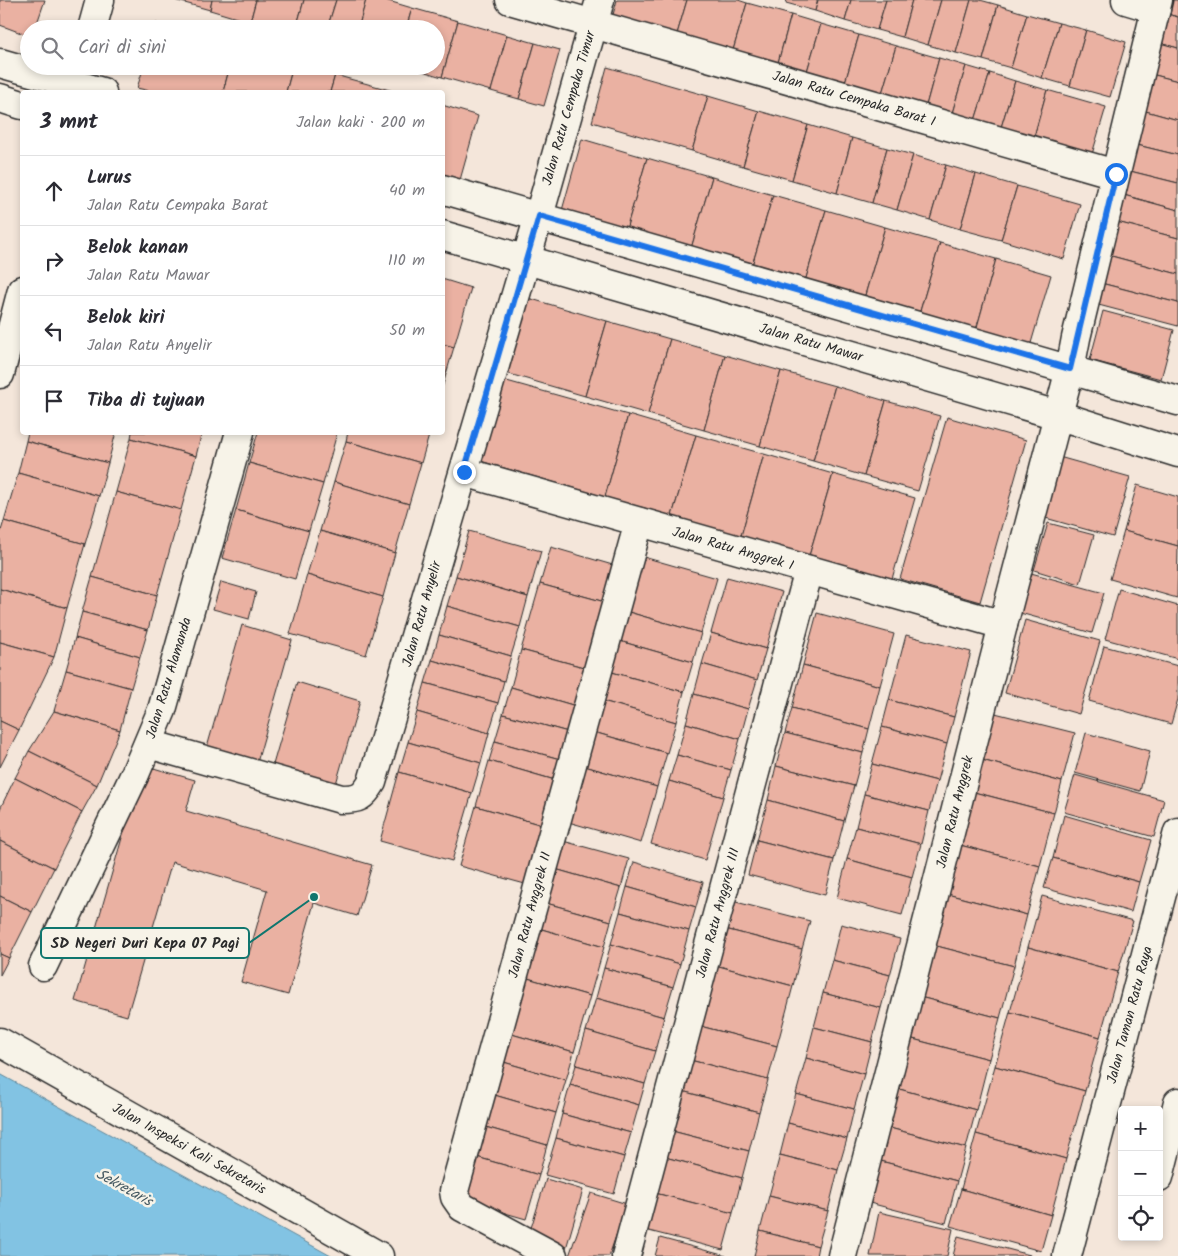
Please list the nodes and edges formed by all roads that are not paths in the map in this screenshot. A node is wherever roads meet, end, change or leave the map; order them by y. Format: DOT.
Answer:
graph roads {
  1 [pos="100,0"];
  2 [pos="510,0"];
  3 [pos="1126,0"];
  4 [pos="1157,4"];
  5 [pos="597,12"];
  6 [pos="94,20"];
  7 [pos="0,63"];
  8 [pos="20,68"];
  9 [pos="47,75"];
  10 [pos="83,84"];
  11 [pos="0,98"];
  12 [pos="20,104"];
  13 [pos="1116,174"];
  14 [pos="445,190"];
  15 [pos="539,216"];
  16 [pos="445,236"];
  17 [pos="526,260"];
  18 [pos="20,298"];
  19 [pos="1070,369"];
  20 [pos="0,374"];
  21 [pos="1178,401"];
  22 [pos="1058,415"];
  23 [pos="239,435"];
  24 [pos="1178,453"];
  25 [pos="464,472"];
  26 [pos="639,522"];
  27 [pos="809,570"];
  28 [pos="1003,625"];
  29 [pos="149,744"];
  30 [pos="1178,832"];
  31 [pos="43,966"];
  32 [pos="0,1042"];
  33 [pos="1178,1102"];
  34 [pos="1163,1161"];
  35 [pos="379,1256"];
  36 [pos="553,1256"];
  37 [pos="626,1256"];
  38 [pos="842,1256"];
  39 [pos="1067,1256"];
  1 -- 6 [label="street"];
  2 -- 5 [label="street, Jalan Ratu Cempaka Barat I"];
  3 -- 4 [label="street"];
  4 -- 13 [label="street, Jalan Ratu Anggrek"];
  5 -- 13 [label="street, Jalan Ratu Cempaka Barat I"];
  5 -- 15 [label="street, Jalan Ratu Cempaka Timur"];
  7 -- 8 [label="street"];
  9 -- 10 [label="street"];
  11 -- 12 [label="street"];
  13 -- 19 [label="street, Jalan Ratu Anggrek"];
  14 -- 15 [label="street"];
  15 -- 17 [label="street, Jalan Ratu Anyelir"];
  15 -- 19 [label="street"];
  16 -- 17 [label="street, Jalan Ratu Mawar"];
  17 -- 22 [label="street, Jalan Ratu Mawar"];
  17 -- 25 [label="street, Jalan Ratu Anyelir"];
  18 -- 20 [label="street"];
  19 -- 21 [label="street"];
  19 -- 22 [label="street, Jalan Ratu Anggrek"];
  22 -- 24 [label="street, Jalan Ratu Mawar"];
  22 -- 28 [label="street, Jalan Ratu Anggrek"];
  23 -- 29 [label="street, Jalan Ratu Alamanda"];
  25 -- 26 [label="street, Jalan Ratu Anggrek I"];
  25 -- 29 [label="street, Jalan Ratu Anyelir"];
  26 -- 27 [label="street, Jalan Ratu Anggrek I"];
  26 -- 36 [label="street, Jalan Ratu Anggrek II"];
  27 -- 28 [label="street, Jalan Ratu Anggrek I"];
  27 -- 37 [label="street, Jalan Ratu Anggrek III"];
  28 -- 38 [label="street, Jalan Ratu Anggrek"];
  29 -- 31 [label="street, Jalan Ratu Alamanda"];
  30 -- 39 [label="street, Jalan Taman Ratu Raya"];
  32 -- 35 [label="street, Jalan Inspeksi Kali Sekretaris"];
  33 -- 34 [label="street"];
}
